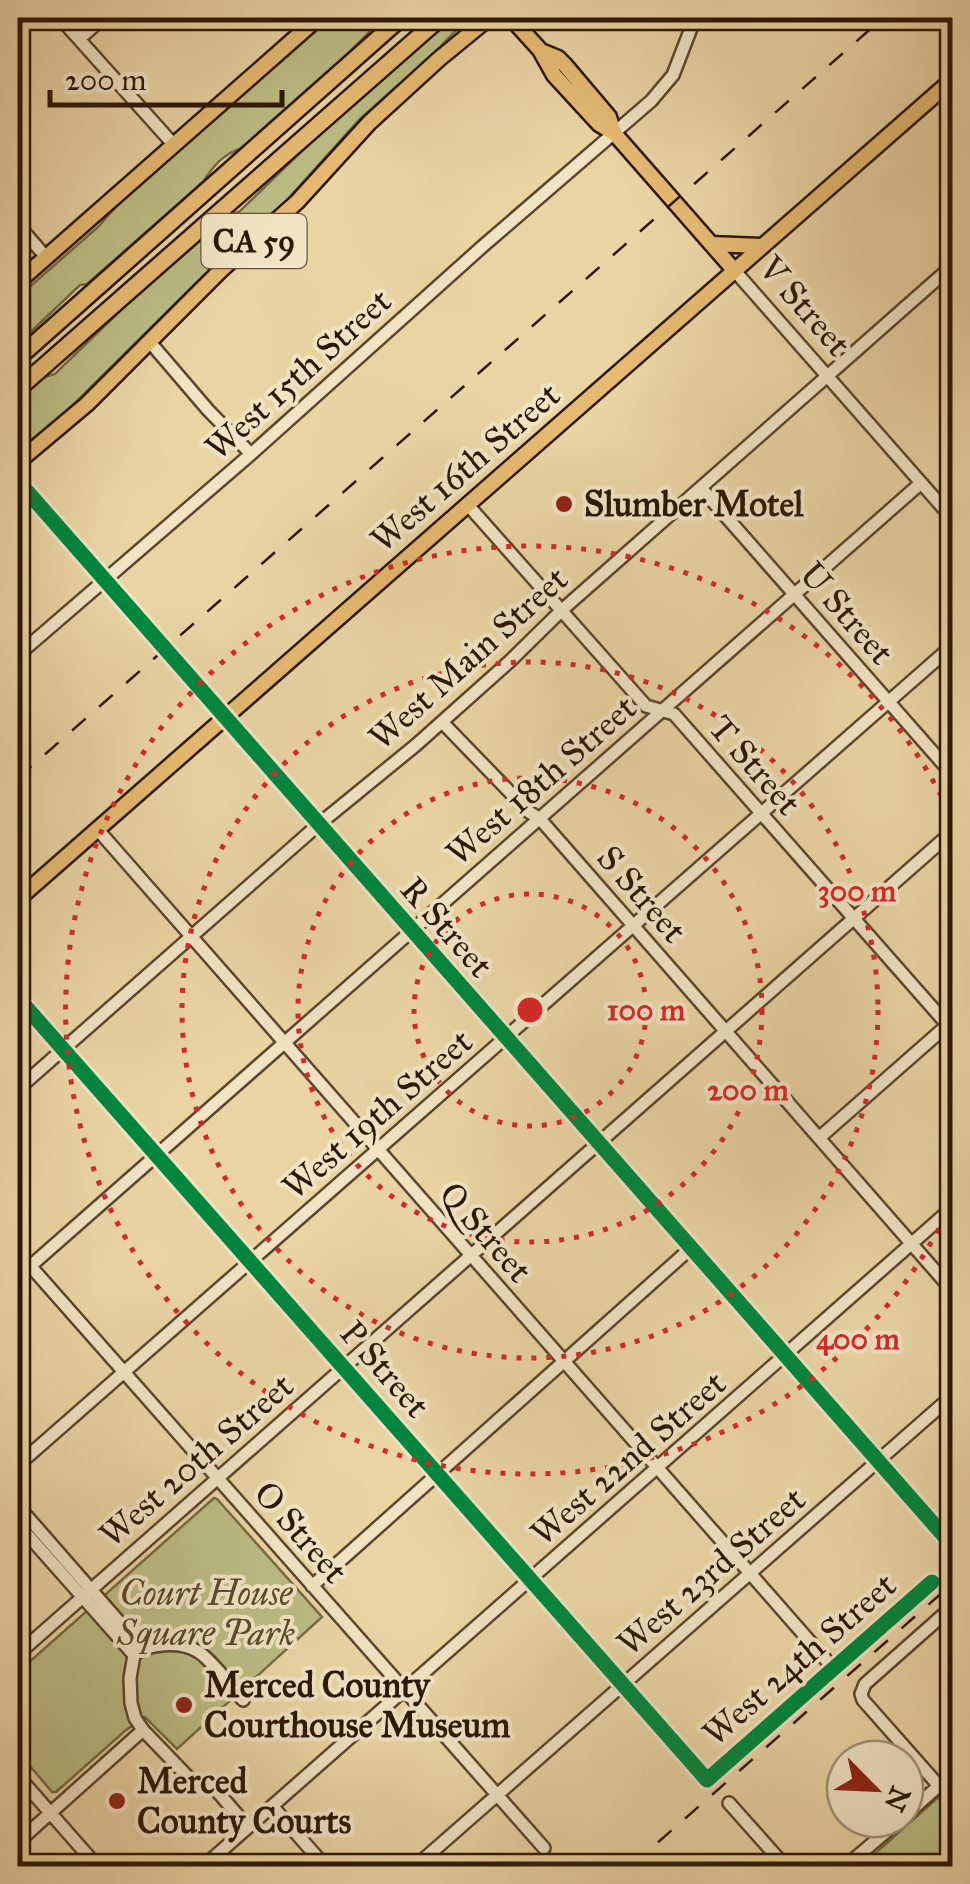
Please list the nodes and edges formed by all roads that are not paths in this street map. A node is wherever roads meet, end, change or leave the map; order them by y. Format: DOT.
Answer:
graph roads {
  1 [pos="60,18"];
  2 [pos="103,18"];
  3 [pos="318,18"];
  4 [pos="400,18"];
  5 [pos="440,18"];
  6 [pos="489,18"];
  7 [pos="695,18"];
  8 [pos="520,21"];
  9 [pos="79,39"];
  10 [pos="952,80"];
  11 [pos="614,133"];
  12 [pos="173,144"];
  13 [pos="18,225"];
  14 [pos="711,244"];
  15 [pos="761,246"];
  16 [pos="46,257"];
  17 [pos="952,266"];
  18 [pos="734,270"];
  19 [pos="18,282"];
  20 [pos="149,341"];
  21 [pos="18,358"];
  22 [pos="827,376"];
  23 [pos="18,389"];
  24 [pos="251,454"];
  25 [pos="18,462"];
  26 [pos="18,482"];
  27 [pos="921,483"];
  28 [pos="701,488"];
  29 [pos="467,504"];
  30 [pos="952,518"];
  31 [pos="104,580"];
  32 [pos="794,594"];
  33 [pos="562,610"];
  34 [pos="952,646"];
  35 [pos="18,655"];
  36 [pos="888,702"];
  37 [pos="661,711"];
  38 [pos="225,718"];
  39 [pos="442,722"];
  40 [pos="952,774"];
  41 [pos="761,813"];
  42 [pos="540,819"];
  43 [pos="318,824"];
  44 [pos="98,830"];
  45 [pos="952,832"];
  46 [pos="18,900"];
  47 [pos="854,918"];
  48 [pos="633,925"];
  49 [pos="411,931"];
  50 [pos="190,937"];
  51 [pos="18,998"];
  52 [pos="951,1025"];
  53 [pos="725,1031"];
  54 [pos="505,1038"];
  55 [pos="284,1044"];
  56 [pos="62,1049"];
  57 [pos="18,1088"];
  58 [pos="819,1138"];
  59 [pos="598,1144"];
  60 [pos="377,1150"];
  61 [pos="156,1155"];
  62 [pos="952,1208"];
  63 [pos="912,1244"];
  64 [pos="690,1249"];
  65 [pos="18,1252"];
  66 [pos="470,1256"];
  67 [pos="250,1262"];
  68 [pos="30,1266"];
  69 [pos="18,1277"];
  70 [pos="952,1290"];
  71 [pos="785,1356"];
  72 [pos="564,1362"];
  73 [pos="343,1367"];
  74 [pos="124,1372"];
  75 [pos="952,1396"];
  76 [pos="878,1462"];
  77 [pos="18,1465"];
  78 [pos="657,1468"];
  79 [pos="437,1474"];
  80 [pos="217,1478"];
  81 [pos="18,1506"];
  82 [pos="18,1524"];
  83 [pos="952,1545"];
  84 [pos="750,1574"];
  85 [pos="530,1581"];
  86 [pos="932,1582"];
  87 [pos="312,1586"];
  88 [pos="87,1593"];
  89 [pos="952,1607"];
  90 [pos="138,1652"];
  91 [pos="18,1654"];
  92 [pos="834,1669"];
  93 [pos="622,1686"];
  94 [pos="405,1690"];
  95 [pos="243,1700"];
  96 [pos="143,1730"];
  97 [pos="952,1774"];
  98 [pos="18,1776"];
  99 [pos="706,1780"];
  100 [pos="939,1786"];
  101 [pos="497,1795"];
  102 [pos="925,1798"];
  103 [pos="728,1803"];
  104 [pos="272,1807"];
  105 [pos="50,1813"];
  106 [pos="248,1827"];
  107 [pos="877,1839"];
  108 [pos="18,1842"];
  109 [pos="544,1848"];
  110 [pos="97,1866"];
  111 [pos="204,1866"];
  112 [pos="324,1866"];
  113 [pos="416,1866"];
  114 [pos="785,1866"];
  115 [pos="846,1866"];
  1 -- 9 [label="street"];
  2 -- 9 [label="street"];
  3 -- 12 [label="main road"];
  4 -- 21 [label="highway"];
  5 -- 23 [label="highway"];
  6 -- 20 [label="main road, CA 59"];
  7 -- 11 [label="street, West 15th Street"];
  8 -- 11 [label="main road, V Street"];
  9 -- 12 [label="street"];
  10 -- 15 [label="main road, West 16th Street"];
  11 -- 14 [label="main road, V Street"];
  11 -- 24 [label="street, West 15th Street"];
  12 -- 16 [label="main road"];
  13 -- 16 [label="street"];
  14 -- 15 [label="main road"];
  14 -- 18 [label="main road, V Street"];
  15 -- 18 [label="main road, West 16th Street"];
  16 -- 19 [label="main road"];
  17 -- 22 [label="street, West Main Street"];
  18 -- 22 [label="street, V Street"];
  18 -- 29 [label="main road, West 16th Street"];
  20 -- 24 [label="street"];
  20 -- 25 [label="main road, CA 59"];
  22 -- 27 [label="street, V Street"];
  22 -- 28 [label="street, West Main Street"];
  24 -- 31 [label="street, West 15th Street"];
  26 -- 31 [label="street, R Street"];
  27 -- 30 [label="street, V Street"];
  27 -- 32 [label="street, West 18th Street"];
  28 -- 32 [label="street, U Street"];
  28 -- 33 [label="street, West Main Street"];
  29 -- 33 [label="street, T Street"];
  29 -- 38 [label="main road, West 16th Street"];
  31 -- 35 [label="street, West 15th Street"];
  31 -- 38 [label="street, R Street"];
  32 -- 36 [label="street, U Street"];
  32 -- 37 [label="street, West 18th Street"];
  33 -- 37 [label="street, T Street"];
  33 -- 39 [label="street, West Main Street"];
  34 -- 36 [label="street, West 19th Street"];
  36 -- 40 [label="street, U Street"];
  36 -- 41 [label="street, West 19th Street"];
  37 -- 41 [label="street, T Street"];
  37 -- 42 [label="street, West 18th Street"];
  38 -- 43 [label="street, R Street"];
  38 -- 44 [label="main road, West 16th Street"];
  39 -- 42 [label="street, S Street"];
  39 -- 43 [label="street, West Main Street"];
  41 -- 47 [label="street, T Street"];
  41 -- 48 [label="street, West 19th Street"];
  42 -- 48 [label="street, S Street"];
  42 -- 49 [label="street, West 18th Street"];
  43 -- 49 [label="street, R Street"];
  43 -- 50 [label="street, West Main Street"];
  44 -- 46 [label="main road, West 16th Street"];
  44 -- 50 [label="street, Q Street"];
  45 -- 47 [label="street, West 20th Street"];
  47 -- 52 [label="street, T Street"];
  47 -- 53 [label="street, West 20th Street"];
  48 -- 53 [label="street, S Street"];
  48 -- 54 [label="street, West 19th Street"];
  49 -- 54 [label="street, R Street"];
  49 -- 55 [label="street, West 18th Street"];
  50 -- 55 [label="street, Q Street"];
  50 -- 56 [label="street, West Main Street"];
  51 -- 56 [label="street, P Street"];
  52 -- 58 [label="street"];
  53 -- 58 [label="street, S Street"];
  53 -- 59 [label="street, West 20th Street"];
  54 -- 59 [label="street, R Street"];
  54 -- 60 [label="street, West 19th Street"];
  55 -- 60 [label="street, Q Street"];
  55 -- 61 [label="street, West 18th Street"];
  56 -- 57 [label="street, West Main Street"];
  56 -- 61 [label="street, P Street"];
  58 -- 63 [label="street, S Street"];
  59 -- 64 [label="street, R Street"];
  59 -- 66 [label="street, West 20th Street"];
  60 -- 66 [label="street, Q Street"];
  60 -- 67 [label="street, West 19th Street"];
  61 -- 67 [label="street, P Street"];
  61 -- 68 [label="street, West 18th Street"];
  62 -- 63 [label="street, West 22nd Street"];
  63 -- 70 [label="street, S Street"];
  63 -- 71 [label="street, West 22nd Street"];
  64 -- 71 [label="street, R Street"];
  64 -- 72 [label="street"];
  65 -- 68 [label="street, O Street"];
  66 -- 72 [label="street, Q Street"];
  66 -- 73 [label="street, West 20th Street"];
  67 -- 73 [label="street, P Street"];
  67 -- 74 [label="street, West 19th Street"];
  68 -- 69 [label="street, West 18th Street"];
  68 -- 74 [label="street, O Street"];
  71 -- 76 [label="street, R Street"];
  71 -- 78 [label="street, West 22nd Street"];
  72 -- 78 [label="street, Q Street"];
  72 -- 79 [label="street"];
  73 -- 79 [label="street, P Street"];
  73 -- 80 [label="street, West 20th Street"];
  74 -- 77 [label="street, West 19th Street"];
  74 -- 80 [label="street, O Street"];
  75 -- 76 [label="street, West 23rd Street"];
  76 -- 83 [label="street, R Street"];
  76 -- 84 [label="street, West 23rd Street"];
  78 -- 84 [label="street, Q Street"];
  78 -- 85 [label="street, West 22nd Street"];
  79 -- 85 [label="street, P Street"];
  79 -- 87 [label="street"];
  80 -- 87 [label="street, O Street"];
  80 -- 88 [label="street, West 20th Street"];
  81 -- 88 [label="street"];
  82 -- 88 [label="street"];
  84 -- 92 [label="street, Q Street"];
  84 -- 93 [label="street, West 23rd Street"];
  85 -- 93 [label="street, P Street"];
  85 -- 94 [label="street, West 22nd Street"];
  86 -- 92 [label="street, West 24th Street"];
  87 -- 94 [label="street, O Street"];
  88 -- 90 [label="street"];
  88 -- 91 [label="street, West 20th Street"];
  89 -- 100 [label="street"];
  90 -- 95 [label="street"];
  90 -- 96 [label="street"];
  92 -- 99 [label="street, West 24th Street"];
  93 -- 99 [label="street, P Street"];
  93 -- 101 [label="street, West 23rd Street"];
  94 -- 101 [label="street, O Street"];
  94 -- 104 [label="street, West 22nd Street"];
  96 -- 105 [label="street"];
  96 -- 106 [label="street"];
  97 -- 100 [label="street"];
  98 -- 105 [label="street"];
  100 -- 102 [label="street"];
  101 -- 109 [label="street, O Street"];
  101 -- 113 [label="street, West 23rd Street"];
  103 -- 114 [label="street"];
  104 -- 106 [label="street, West 22nd Street"];
  104 -- 112 [label="street"];
  105 -- 108 [label="street"];
  105 -- 110 [label="street"];
  106 -- 111 [label="street, West 22nd Street"];
  107 -- 115 [label="street"];
}
